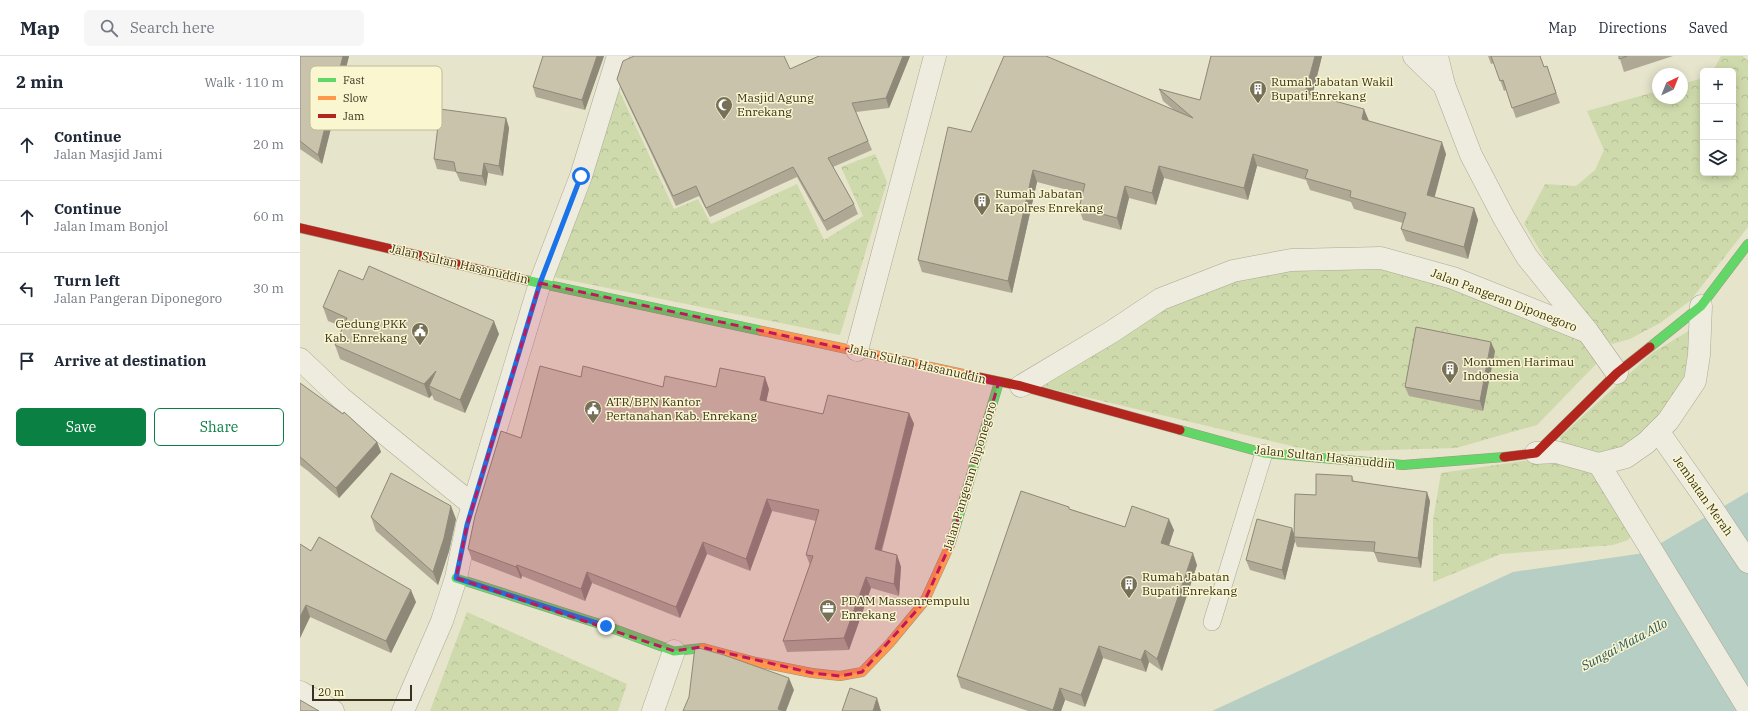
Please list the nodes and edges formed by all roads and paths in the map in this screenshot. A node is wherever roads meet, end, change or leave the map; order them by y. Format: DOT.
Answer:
graph roads {
  1 [pos="618,56"];
  2 [pos="935,56"];
  3 [pos="1414,56"];
  4 [pos="1437,56"];
  5 [pos="1444,85"];
  6 [pos="300,228"];
  7 [pos="1748,244"];
  8 [pos="540,283"];
  9 [pos="1701,306"];
  10 [pos="1588,332"];
  11 [pos="857,350"];
  12 [pos="300,359"];
  13 [pos="1616,373"];
  14 [pos="1000,382"];
  15 [pos="1022,386"];
  16 [pos="1658,431"];
  17 [pos="1264,453"];
  18 [pos="1536,453"];
  19 [pos="1599,464"];
  20 [pos="474,506"];
  21 [pos="1748,562"];
  22 [pos="456,578"];
  23 [pos="1212,622"];
  24 [pos="674,650"];
  25 [pos="300,692"];
  26 [pos="1748,708"];
  27 [pos="333,711"];
  28 [pos="403,711"];
  29 [pos="653,711"];
  1 -- 8 [label="street"];
  2 -- 11 [label="street"];
  3 -- 5 [label="street"];
  4 -- 5 [label="street"];
  5 -- 10 [label="street"];
  6 -- 8 [label="main road, Jalan Sultan Hasanuddin"];
  7 -- 9 [label="main road"];
  8 -- 11 [label="main road, Jalan Sultan Hasanuddin"];
  8 -- 20 [label="street"];
  9 -- 13 [label="main road"];
  9 -- 16 [label="street"];
  10 -- 13 [label="street"];
  10 -- 15 [label="street, Jalan Pangeran Diponegoro"];
  11 -- 14 [label="main road, Jalan Sultan Hasanuddin"];
  12 -- 20 [label="street"];
  13 -- 18 [label="main road"];
  14 -- 15 [label="main road, Jalan Sultan Hasanuddin"];
  14 -- 24 [label="main road, Jalan Pangeran Diponegoro"];
  15 -- 17 [label="main road, Jalan Sultan Hasanuddin"];
  16 -- 19 [label="street"];
  16 -- 21 [label="street, Jembatan Merah"];
  17 -- 18 [label="main road, Jalan Sultan Hasanuddin"];
  17 -- 23 [label="lane"];
  18 -- 19 [label="street, Jalan Sultan Hasanuddin"];
  19 -- 26 [label="street"];
  20 -- 22 [label="street"];
  22 -- 24 [label="main road, Jalan Pangeran Diponegoro"];
  22 -- 28 [label="street"];
  24 -- 29 [label="street"];
  25 -- 27 [label="street"];
}
